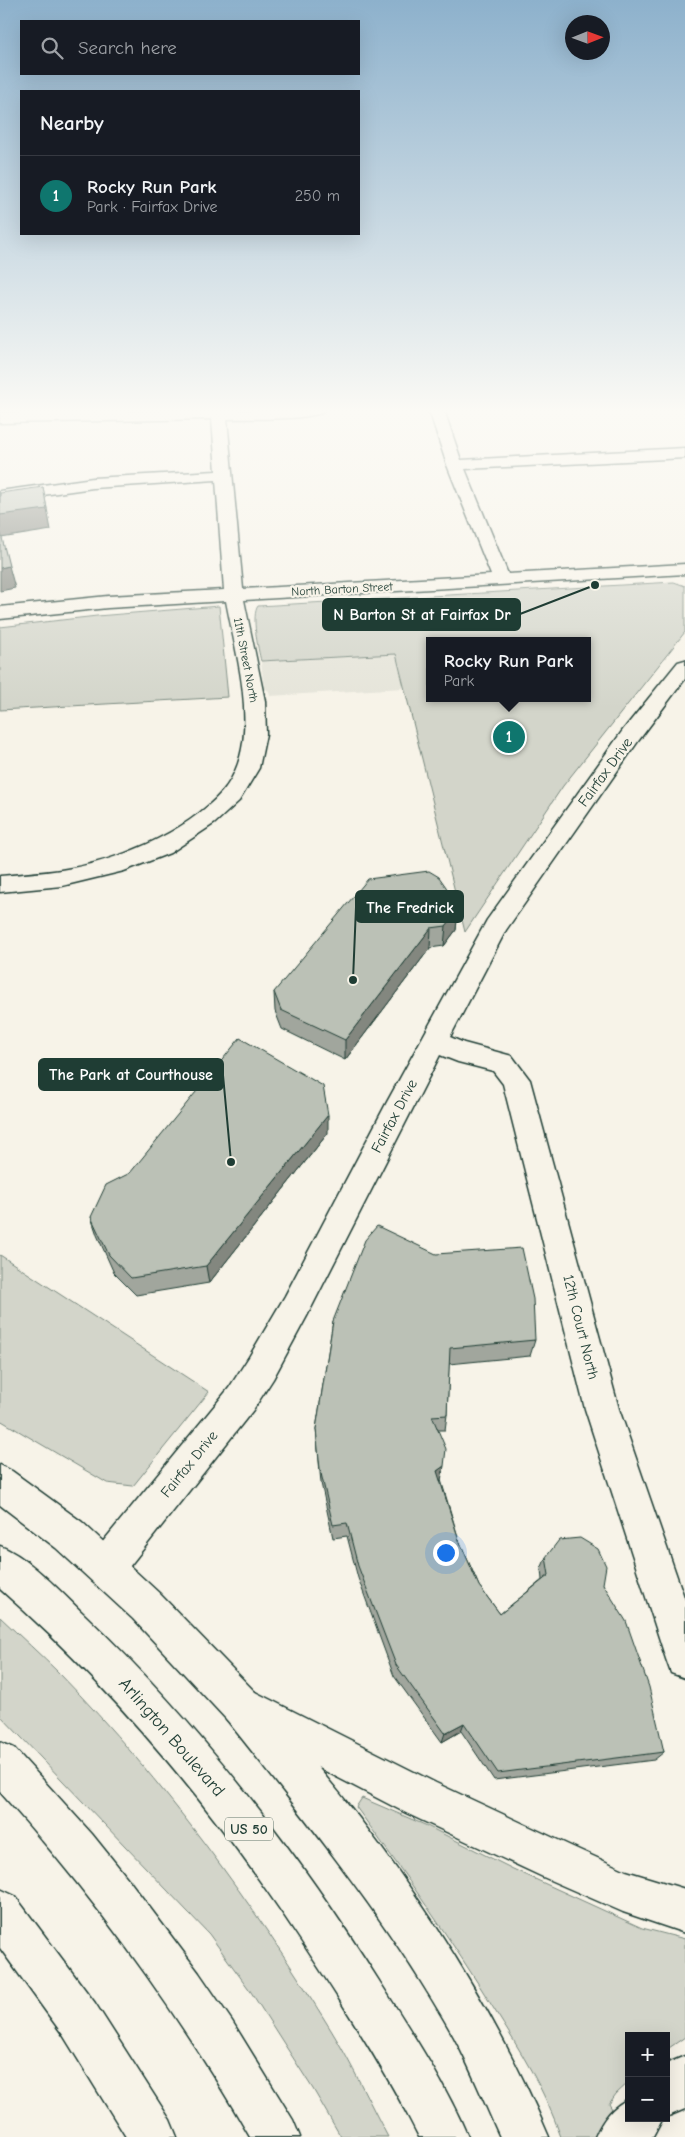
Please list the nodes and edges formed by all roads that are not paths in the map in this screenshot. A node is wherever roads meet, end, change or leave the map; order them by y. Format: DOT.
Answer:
graph roads {
  1 [pos="226,510"];
  2 [pos="473,510"];
  3 [pos="685,569"];
  4 [pos="502,580"];
  5 [pos="234,594"];
  6 [pos="0,613"];
  7 [pos="685,666"];
  8 [pos="0,884"];
  9 [pos="434,1041"];
  10 [pos="0,1483"];
  11 [pos="0,1564"];
  12 [pos="105,1568"];
  13 [pos="685,1659"];
  14 [pos="241,1706"];
  15 [pos="0,1762"];
  16 [pos="0,1910"];
  17 [pos="685,1911"];
  18 [pos="685,2079"];
  19 [pos="670,2091"];
  20 [pos="153,2137"];
  21 [pos="276,2137"];
  22 [pos="444,2137"];
  23 [pos="525,2137"];
  1 -- 5 [label="main road, 11th Street North"];
  2 -- 4 [label="main road"];
  3 -- 4 [label="main road, North Barton Street"];
  4 -- 5 [label="main road, North Barton Street"];
  5 -- 6 [label="main road, North Barton Street"];
  5 -- 8 [label="main road, 11th Street North"];
  7 -- 9 [label="main road, Fairfax Drive"];
  9 -- 12 [label="main road, Fairfax Drive"];
  9 -- 13 [label="main road, 12th Court North"];
  10 -- 12 [label="main road"];
  11 -- 22 [label="main road, Arlington Boulevard / US 50"];
  12 -- 14 [label="main road"];
  14 -- 17 [label="main road"];
  14 -- 23 [label="main road"];
  15 -- 21 [label="main road"];
  16 -- 20 [label="main road"];
  18 -- 19 [label="main road"];
}
